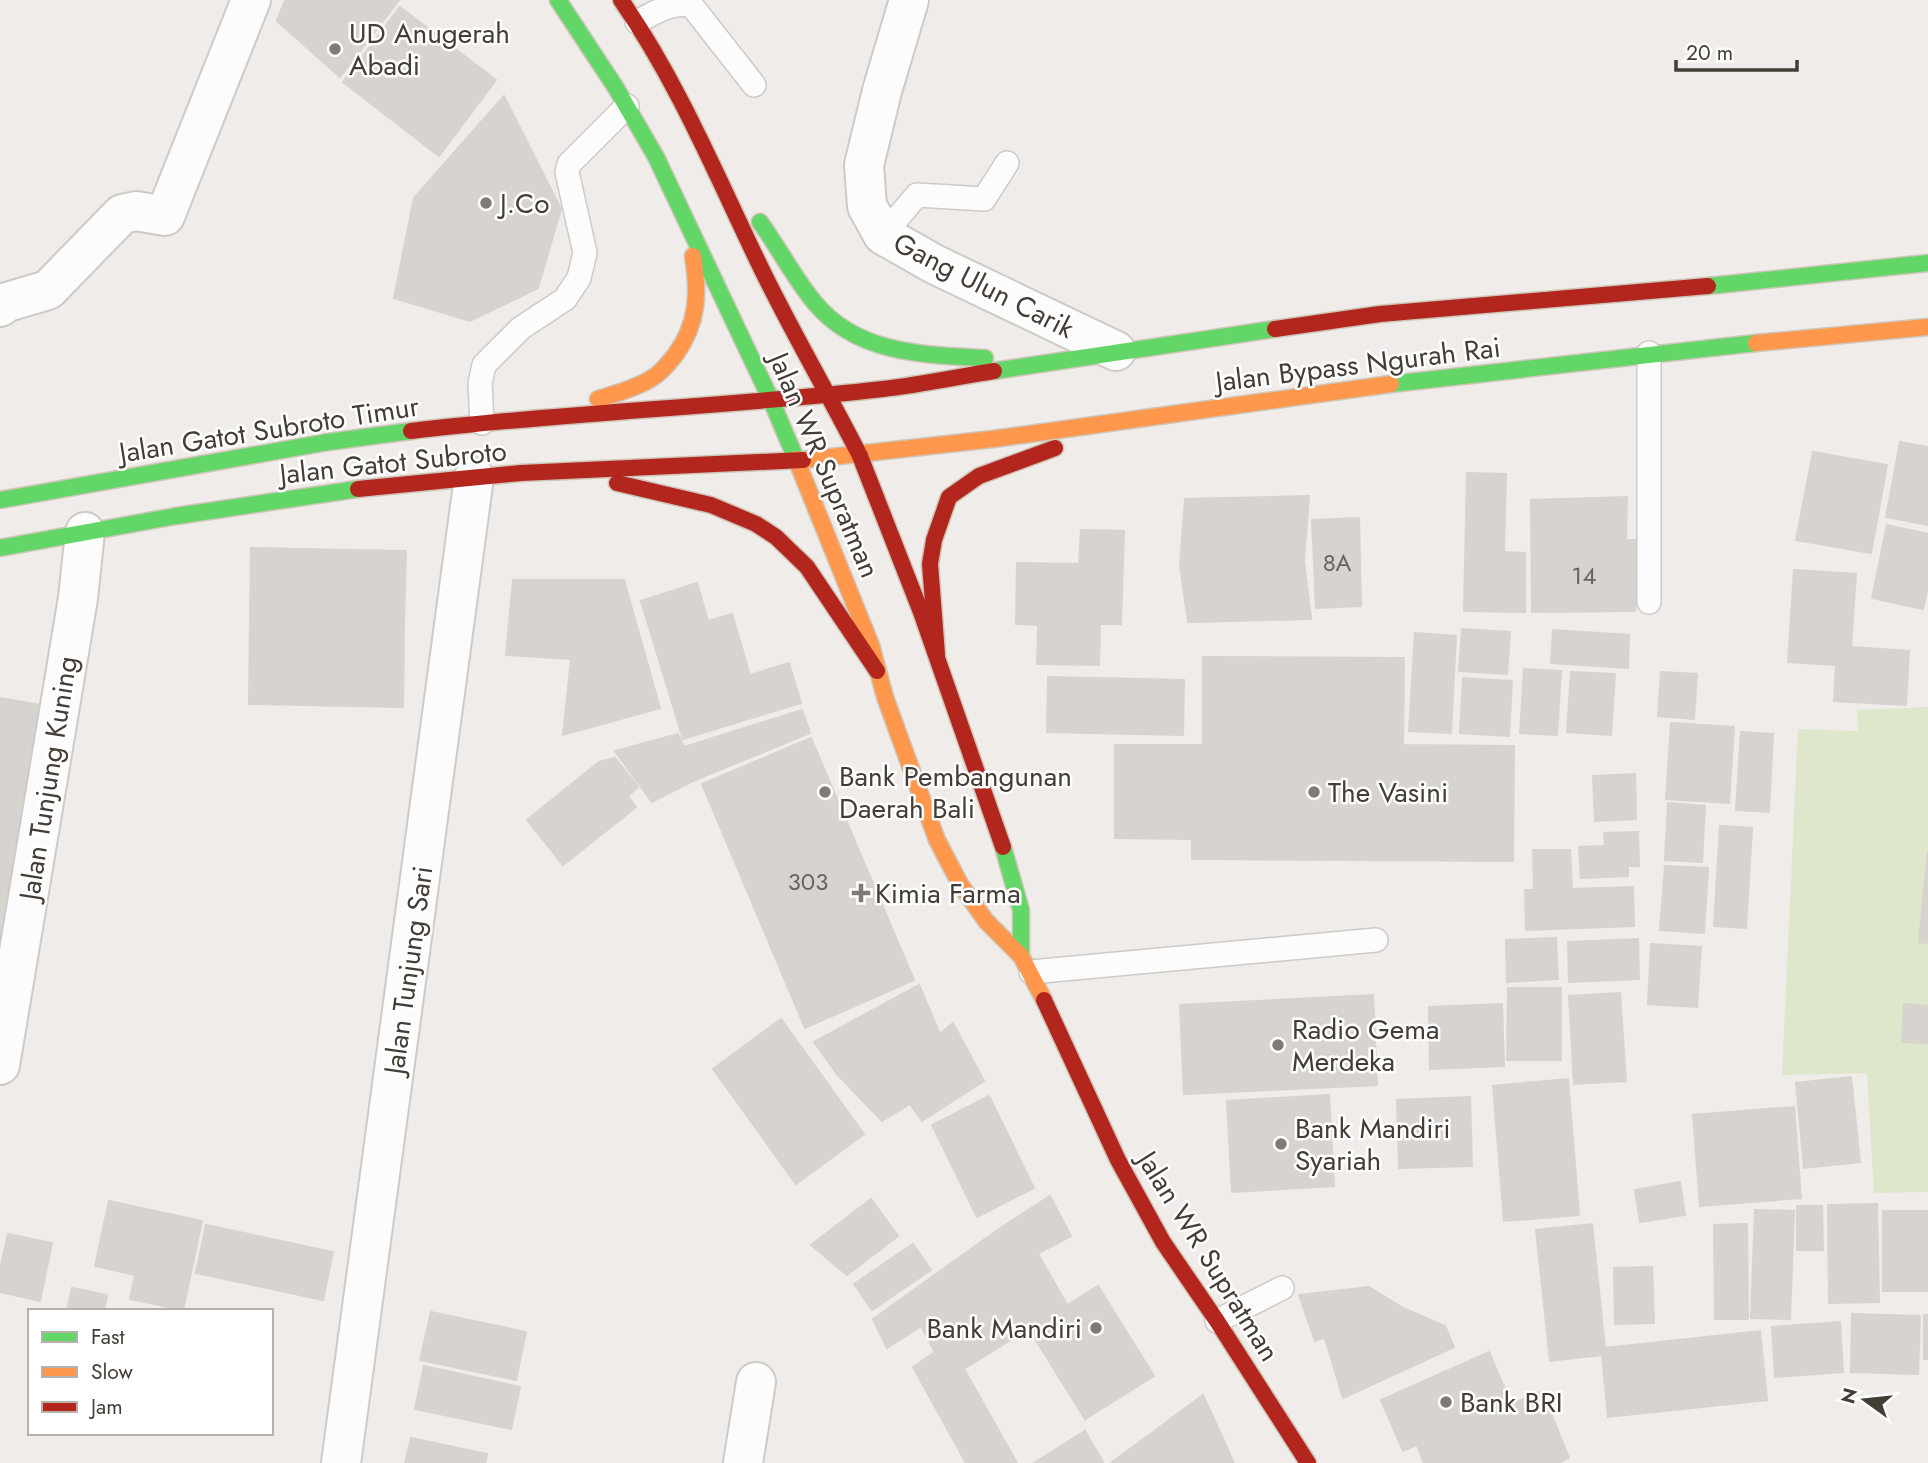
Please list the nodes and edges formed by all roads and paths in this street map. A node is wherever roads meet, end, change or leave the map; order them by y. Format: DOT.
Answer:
graph roads {
  1 [pos="251,0"];
  2 [pos="558,0"];
  3 [pos="621,0"];
  4 [pos="909,0"];
  5 [pos="637,22"];
  6 [pos="754,85"];
  7 [pos="627,106"];
  8 [pos="710,157"];
  9 [pos="1007,163"];
  10 [pos="686,223"];
  11 [pos="883,235"];
  12 [pos="1928,263"];
  13 [pos="0,307"];
  14 [pos="1928,327"];
  15 [pos="1116,351"];
  16 [pos="1649,353"];
  17 [pos="1060,360"];
  18 [pos="830,395"];
  19 [pos="771,400"];
  20 [pos="547,416"];
  21 [pos="1130,420"];
  22 [pos="482,423"];
  23 [pos="859,456"];
  24 [pos="796,459"];
  25 [pos="562,471"];
  26 [pos="474,477"];
  27 [pos="0,500"];
  28 [pos="85,531"];
  29 [pos="0,548"];
  30 [pos="1649,602"];
  31 [pos="937,654"];
  32 [pos="877,671"];
  33 [pos="1377,940"];
  34 [pos="1026,964"];
  35 [pos="0,1065"];
  36 [pos="1282,1288"];
  37 [pos="1217,1321"];
  38 [pos="755,1382"];
  39 [pos="341,1463"];
  40 [pos="743,1463"];
  41 [pos="1308,1463"];
  1 -- 13 [label="street"];
  2 -- 7 [label="main road, Jalan WR Supratman"];
  3 -- 5 [label="main road, Jalan WR Supratman"];
  4 -- 11 [label="street, Gang Ulun Carik"];
  5 -- 6 [label="lane"];
  5 -- 8 [label="main road, Jalan WR Supratman"];
  7 -- 10 [label="main road, Jalan WR Supratman"];
  7 -- 22 [label="lane"];
  8 -- 17 [label="main road"];
  8 -- 18 [label="main road, Jalan WR Supratman"];
  9 -- 11 [label="lane"];
  10 -- 19 [label="main road, Jalan WR Supratman"];
  10 -- 20 [label="main road"];
  11 -- 15 [label="street, Gang Ulun Carik"];
  12 -- 15 [label="main road, Jalan Bypass Ngurah Rai"];
  14 -- 16 [label="main road, Jalan Bypass Ngurah Rai"];
  15 -- 17 [label="main road, Jalan Bypass Ngurah Rai"];
  16 -- 21 [label="main road, Jalan Bypass Ngurah Rai"];
  16 -- 30 [label="lane"];
  17 -- 18 [label="main road, Jalan Bypass Ngurah Rai"];
  18 -- 19 [label="main road, Jalan Bypass Ngurah Rai"];
  18 -- 23 [label="main road, Jalan WR Supratman"];
  19 -- 20 [label="main road, Jalan Bypass Ngurah Rai"];
  19 -- 24 [label="main road, Jalan WR Supratman"];
  20 -- 22 [label="main road, Jalan Gatot Subroto Timur"];
  21 -- 23 [label="main road, Jalan Bypass Ngurah Rai"];
  21 -- 31 [label="main road"];
  22 -- 27 [label="main road, Jalan Gatot Subroto Timur"];
  23 -- 24 [label="main road, Jalan Bypass Ngurah Rai"];
  23 -- 31 [label="main road, Jalan WR Supratman"];
  24 -- 25 [label="main road, Jalan Gatot Subroto"];
  24 -- 32 [label="main road, Jalan WR Supratman"];
  25 -- 26 [label="main road, Jalan Gatot Subroto"];
  25 -- 32 [label="main road"];
  26 -- 28 [label="main road, Jalan Gatot Subroto"];
  26 -- 39 [label="street, Jalan Tunjung Sari"];
  28 -- 29 [label="main road, Jalan Gatot Subroto"];
  28 -- 35 [label="street, Jalan Tunjung Kuning"];
  31 -- 34 [label="main road, Jalan WR Supratman"];
  32 -- 34 [label="main road, Jalan WR Supratman"];
  33 -- 34 [label="lane"];
  34 -- 37 [label="main road, Jalan WR Supratman"];
  36 -- 37 [label="lane"];
  37 -- 41 [label="main road, Jalan WR Supratman"];
  38 -- 40 [label="street"];
}
